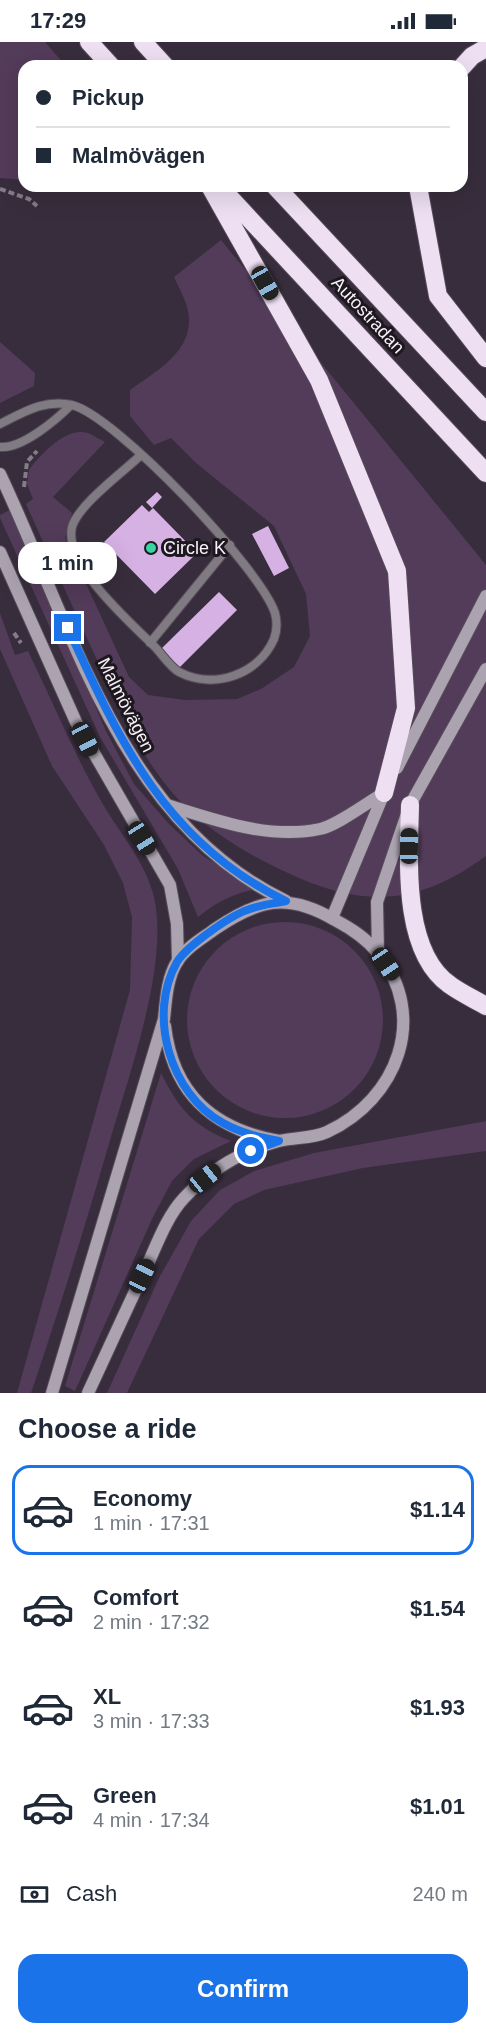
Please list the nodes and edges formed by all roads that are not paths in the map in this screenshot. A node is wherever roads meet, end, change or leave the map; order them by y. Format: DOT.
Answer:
graph roads {
  1 [pos="89,42"];
  2 [pos="143,42"];
  3 [pos="486,48"];
  4 [pos="106,60"];
  5 [pos="160,60"];
  6 [pos="468,60"];
  7 [pos="213,192"];
  8 [pos="225,192"];
  9 [pos="281,192"];
  10 [pos="419,192"];
  11 [pos="486,358"];
  12 [pos="71,405"];
  13 [pos="486,412"];
  14 [pos="0,424"];
  15 [pos="0,447"];
  16 [pos="141,455"];
  17 [pos="486,473"];
  18 [pos="0,474"];
  19 [pos="230,545"];
  20 [pos="0,552"];
  21 [pos="486,596"];
  22 [pos="150,642"];
  23 [pos="486,669"];
  24 [pos="384,793"];
  25 [pos="166,805"];
  26 [pos="410,806"];
  27 [pos="286,901"];
  28 [pos="332,918"];
  29 [pos="378,952"];
  30 [pos="178,961"];
  31 [pos="486,1006"];
  32 [pos="164,1018"];
  33 [pos="279,1141"];
  34 [pos="52,1393"];
  35 [pos="88,1393"];
  1 -- 4 [label="highway"];
  2 -- 5 [label="highway"];
  3 -- 6 [label="highway"];
  7 -- 24 [label="highway"];
  8 -- 17 [label="highway, Autostradan"];
  9 -- 13 [label="highway, Autostradan"];
  10 -- 11 [label="highway"];
  12 -- 14 [label="lane"];
  12 -- 15 [label="lane"];
  12 -- 16 [label="lane"];
  16 -- 19 [label="lane"];
  16 -- 22 [label="lane"];
  18 -- 25 [label="main road, Malmövägen"];
  19 -- 22 [label="lane"];
  19 -- 22 [label="lane"];
  20 -- 30 [label="main road"];
  21 -- 24 [label="main road"];
  23 -- 26 [label="main road"];
  24 -- 25 [label="main road"];
  24 -- 28 [label="main road"];
  25 -- 27 [label="main road, Malmövägen"];
  26 -- 29 [label="main road"];
  26 -- 31 [label="highway"];
  27 -- 28 [label="main road, Malmövägen"];
  27 -- 30 [label="main road"];
  28 -- 29 [label="main road, Malmövägen"];
  29 -- 33 [label="main road, Malmövägen"];
  30 -- 32 [label="main road"];
  32 -- 33 [label="main road"];
  32 -- 34 [label="main road"];
  33 -- 35 [label="main road"];
}
